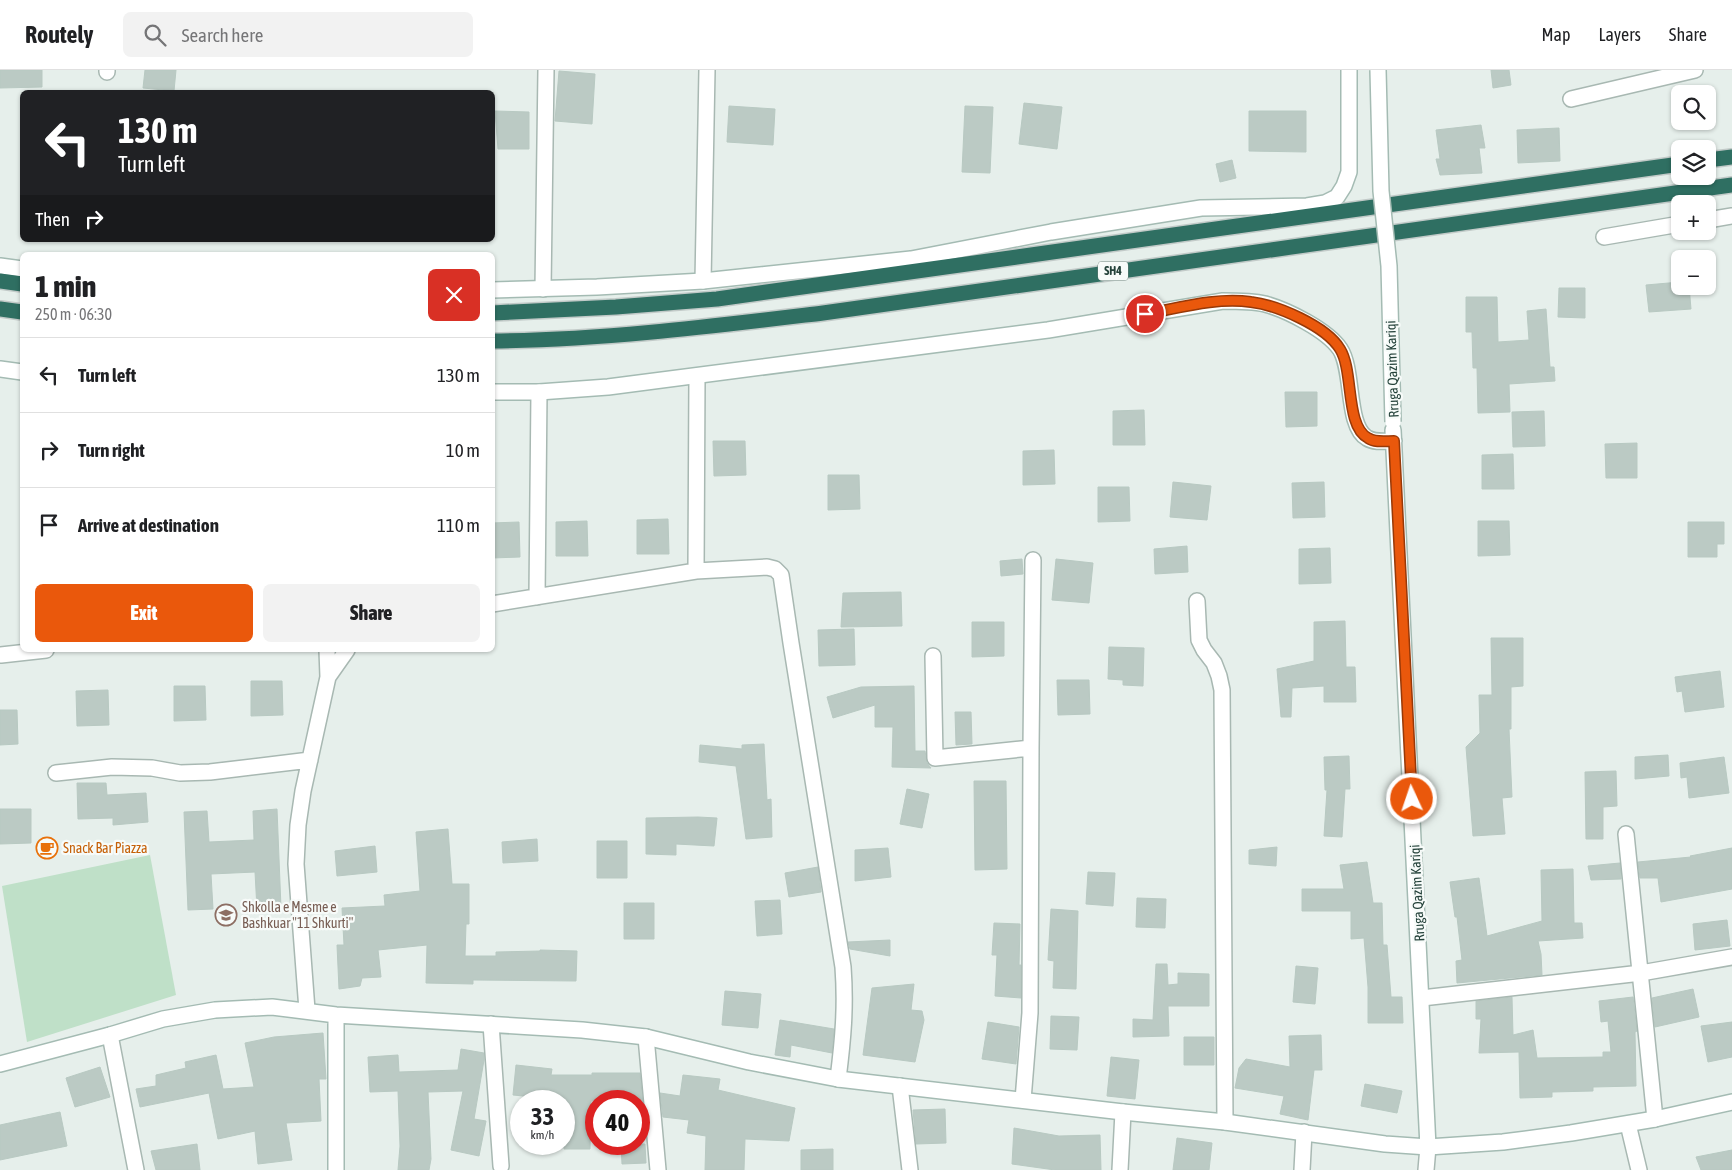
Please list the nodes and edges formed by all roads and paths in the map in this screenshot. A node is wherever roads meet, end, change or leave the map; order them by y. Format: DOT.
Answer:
graph roads {
  1 [pos="546,70"];
  2 [pos="707,70"];
  3 [pos="1349,70"];
  4 [pos="1378,70"];
  5 [pos="1695,70"];
  6 [pos="1571,99"];
  7 [pos="1732,157"];
  8 [pos="1716,159"];
  9 [pos="1671,165"];
  10 [pos="1732,185"];
  11 [pos="1732,216"];
  12 [pos="1716,219"];
  13 [pos="1671,225"];
  14 [pos="1604,236"];
  15 [pos="0,266"];
  16 [pos="20,269"];
  17 [pos="0,281"];
  18 [pos="703,281"];
  19 [pos="20,284"];
  20 [pos="543,289"];
  21 [pos="495,290"];
  22 [pos="0,309"];
  23 [pos="20,312"];
  24 [pos="495,313"];
  25 [pos="495,341"];
  26 [pos="0,369"];
  27 [pos="20,372"];
  28 [pos="697,376"];
  29 [pos="495,392"];
  30 [pos="539,392"];
  31 [pos="1394,441"];
  32 [pos="1032,560"];
  33 [pos="696,571"];
  34 [pos="537,598"];
  35 [pos="1197,601"];
  36 [pos="495,604"];
  37 [pos="28,652"];
  38 [pos="327,652"];
  39 [pos="346,652"];
  40 [pos="1,655"];
  41 [pos="933,656"];
  42 [pos="328,677"];
  43 [pos="1032,748"];
  44 [pos="310,760"];
  45 [pos="56,773"];
  46 [pos="1626,834"];
  47 [pos="1732,956"];
  48 [pos="1641,973"];
  49 [pos="1422,998"];
  50 [pos="307,1010"];
  51 [pos="336,1015"];
  52 [pos="491,1024"];
  53 [pos="110,1035"];
  54 [pos="646,1037"];
  55 [pos="0,1064"];
  56 [pos="838,1079"];
  57 [pos="900,1086"];
  58 [pos="1023,1100"];
  59 [pos="1732,1102"];
  60 [pos="1123,1112"];
  61 [pos="1655,1120"];
  62 [pos="1225,1122"];
  63 [pos="1628,1124"];
  64 [pos="1304,1132"];
  65 [pos="1428,1147"];
  66 [pos="501,1166"];
  67 [pos="136,1170"];
  68 [pos="336,1170"];
  69 [pos="658,1170"];
  70 [pos="910,1170"];
  71 [pos="1120,1170"];
  72 [pos="1302,1170"];
  73 [pos="1426,1170"];
  74 [pos="1639,1170"];
  1 -- 20 [label="street"];
  2 -- 18 [label="street"];
  3 -- 18 [label="street"];
  4 -- 31 [label="street, Rruga Qazim Kariqi, bridge"];
  5 -- 6 [label="street"];
  7 -- 8 [label="highway"];
  9 -- 24 [label="highway, SH4"];
  10 -- 25 [label="highway, SH4"];
  11 -- 12 [label="street"];
  13 -- 14 [label="street"];
  15 -- 16 [label="street"];
  17 -- 19 [label="highway"];
  18 -- 20 [label="street"];
  20 -- 21 [label="street"];
  22 -- 23 [label="highway"];
  26 -- 27 [label="street"];
  28 -- 30 [label="street"];
  28 -- 31 [label="street"];
  28 -- 33 [label="street"];
  29 -- 30 [label="street"];
  30 -- 34 [label="street"];
  31 -- 49 [label="street, Rruga Qazim Kariqi"];
  32 -- 43 [label="street"];
  33 -- 34 [label="street"];
  33 -- 56 [label="street"];
  34 -- 36 [label="street"];
  35 -- 62 [label="street"];
  37 -- 40 [label="street"];
  38 -- 42 [label="street"];
  39 -- 42 [label="street"];
  41 -- 43 [label="street"];
  42 -- 44 [label="street"];
  43 -- 58 [label="street"];
  44 -- 45 [label="street"];
  44 -- 50 [label="street"];
  46 -- 48 [label="street"];
  47 -- 48 [label="street"];
  48 -- 49 [label="street"];
  48 -- 61 [label="street"];
  49 -- 65 [label="street, Rruga Qazim Kariqi"];
  50 -- 51 [label="street"];
  50 -- 53 [label="street"];
  51 -- 52 [label="street"];
  51 -- 68 [label="street"];
  52 -- 54 [label="street"];
  52 -- 66 [label="street"];
  53 -- 55 [label="street"];
  53 -- 67 [label="street"];
  54 -- 56 [label="street"];
  54 -- 69 [label="street"];
  56 -- 57 [label="street"];
  57 -- 58 [label="street"];
  57 -- 70 [label="street"];
  58 -- 60 [label="street"];
  59 -- 61 [label="street"];
  60 -- 62 [label="street"];
  60 -- 71 [label="street"];
  61 -- 63 [label="street"];
  62 -- 64 [label="street"];
  63 -- 65 [label="street"];
  63 -- 74 [label="street"];
  64 -- 65 [label="street"];
  64 -- 72 [label="street"];
  65 -- 73 [label="street, Rruga Qazim Kariqi"];
}
